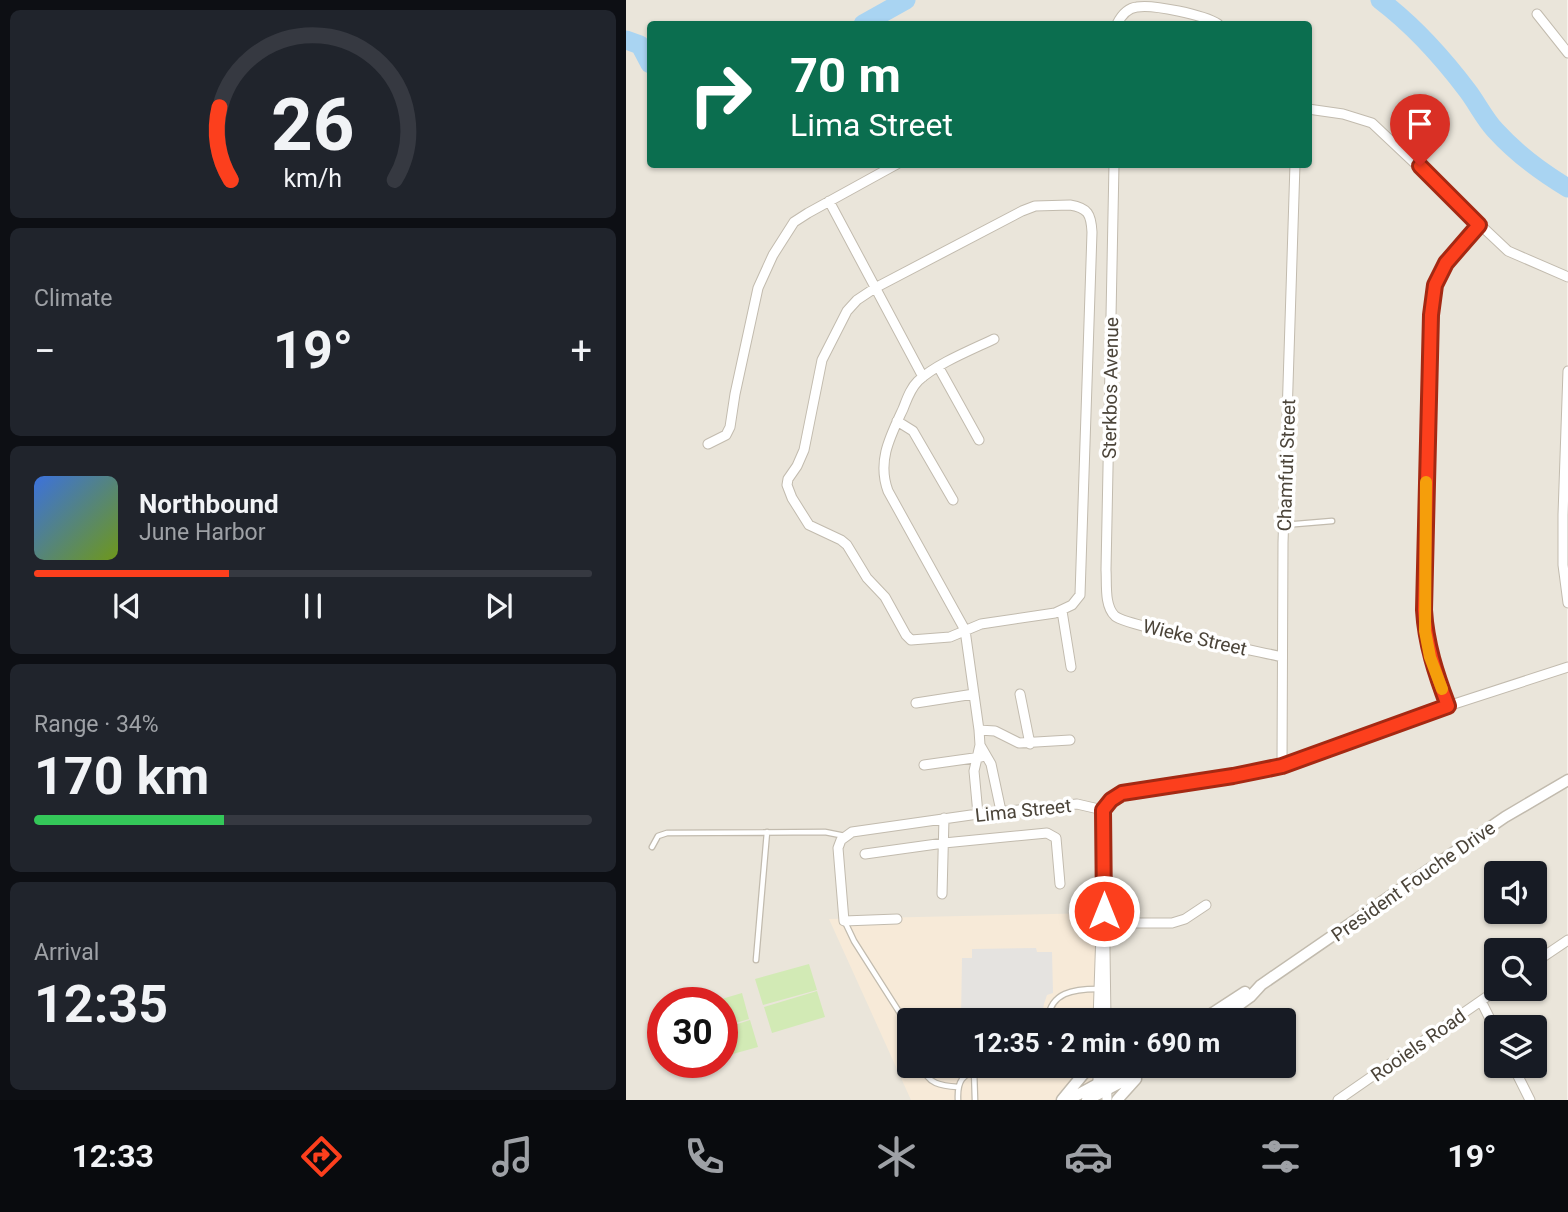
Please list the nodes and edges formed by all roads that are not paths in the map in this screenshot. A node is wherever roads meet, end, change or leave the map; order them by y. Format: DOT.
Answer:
graph roads {
  1 [pos="1537,15"];
  2 [pos="1119,21"];
  3 [pos="1211,21"];
  4 [pos="1568,53"];
  5 [pos="1312,110"];
  6 [pos="890,168"];
  7 [pos="1114,168"];
  8 [pos="1295,168"];
  9 [pos="829,201"];
  10 [pos="1479,225"];
  11 [pos="1568,276"];
  12 [pos="875,288"];
  13 [pos="994,339"];
  14 [pos="939,368"];
  15 [pos="1568,371"];
  16 [pos="924,377"];
  17 [pos="897,421"];
  18 [pos="979,440"];
  19 [pos="708,444"];
  20 [pos="953,500"];
  21 [pos="1332,521"];
  22 [pos="1284,525"];
  23 [pos="1568,603"];
  24 [pos="1062,611"];
  25 [pos="1111,611"];
  26 [pos="965,630"];
  27 [pos="1282,657"];
  28 [pos="1071,667"];
  29 [pos="1568,667"];
  30 [pos="974,694"];
  31 [pos="1020,694"];
  32 [pos="916,703"];
  33 [pos="1448,706"];
  34 [pos="979,730"];
  35 [pos="1070,740"];
  36 [pos="1030,744"];
  37 [pos="980,745"];
  38 [pos="986,756"];
  39 [pos="976,758"];
  40 [pos="924,765"];
  41 [pos="1282,766"];
  42 [pos="1568,780"];
  43 [pos="1103,810"];
  44 [pos="1001,811"];
  45 [pos="978,814"];
  46 [pos="944,818"];
  47 [pos="767,832"];
  48 [pos="845,836"];
  49 [pos="944,843"];
  50 [pos="652,847"];
  51 [pos="865,854"];
  52 [pos="1060,884"];
  53 [pos="942,894"];
  54 [pos="1206,905"];
  55 [pos="897,919"];
  56 [pos="844,921"];
  57 [pos="1104,923"];
  58 [pos="1568,940"];
  59 [pos="1547,954"];
  60 [pos="756,960"];
  61 [pos="1261,985"];
  62 [pos="1099,989"];
  63 [pos="1484,999"];
  64 [pos="1481,1001"];
  65 [pos="1051,1008"];
  66 [pos="1098,1008"];
  67 [pos="1106,1008"];
  68 [pos="1221,1008"];
  69 [pos="1235,1008"];
  70 [pos="897,1009"];
  71 [pos="1488,1015"];
  72 [pos="928,1078"];
  73 [pos="964,1078"];
  74 [pos="974,1078"];
  75 [pos="1080,1078"];
  76 [pos="1117,1078"];
  77 [pos="1129,1078"];
  78 [pos="1138,1078"];
  79 [pos="1519,1078"];
  80 [pos="958,1087"];
  81 [pos="1100,1093"];
  82 [pos="958,1100"];
  83 [pos="975,1100"];
  84 [pos="1062,1100"];
  85 [pos="1068,1100"];
  86 [pos="1117,1100"];
  87 [pos="1339,1100"];
  88 [pos="1530,1100"];
  1 -- 4 [label="street"];
  2 -- 3 [label="street"];
  5 -- 10 [label="street"];
  6 -- 9 [label="street"];
  7 -- 25 [label="street, Sterkbos Avenue"];
  8 -- 22 [label="street, Chamfuti Street"];
  9 -- 12 [label="street"];
  9 -- 19 [label="street"];
  10 -- 11 [label="street"];
  10 -- 33 [label="street"];
  12 -- 16 [label="street"];
  12 -- 24 [label="street"];
  12 -- 26 [label="street"];
  13 -- 14 [label="street"];
  14 -- 16 [label="street"];
  14 -- 18 [label="street"];
  15 -- 23 [label="street"];
  16 -- 17 [label="street"];
  17 -- 20 [label="street"];
  17 -- 26 [label="street"];
  21 -- 22 [label="lane"];
  22 -- 27 [label="street, Chamfuti Street"];
  24 -- 26 [label="street"];
  24 -- 28 [label="street"];
  25 -- 27 [label="street, Wieke Street"];
  26 -- 30 [label="street"];
  27 -- 41 [label="street, Chamfuti Street"];
  29 -- 33 [label="street"];
  30 -- 32 [label="street"];
  30 -- 34 [label="street"];
  31 -- 36 [label="street"];
  33 -- 41 [label="street"];
  34 -- 36 [label="street"];
  34 -- 37 [label="street"];
  35 -- 36 [label="street"];
  37 -- 38 [label="street"];
  37 -- 39 [label="street"];
  38 -- 39 [label="street"];
  38 -- 44 [label="street"];
  39 -- 40 [label="street"];
  39 -- 45 [label="street"];
  41 -- 43 [label="street"];
  42 -- 61 [label="street, President Fouche Drive"];
  43 -- 44 [label="street, Lima Street"];
  43 -- 57 [label="street"];
  44 -- 45 [label="street, Lima Street"];
  45 -- 46 [label="street, Lima Street"];
  46 -- 48 [label="street, Lima Street"];
  46 -- 49 [label="street"];
  47 -- 48 [label="lane"];
  47 -- 50 [label="lane"];
  47 -- 60 [label="lane"];
  48 -- 56 [label="street"];
  49 -- 51 [label="street"];
  49 -- 52 [label="street"];
  49 -- 53 [label="street"];
  54 -- 57 [label="street"];
  55 -- 56 [label="street"];
  56 -- 70 [label="lane"];
  57 -- 62 [label="street"];
  57 -- 67 [label="street"];
  58 -- 59 [label="street"];
  61 -- 68 [label="street, President Fouche Drive"];
  61 -- 69 [label="street, President Fouche Drive"];
  62 -- 65 [label="lane"];
  62 -- 66 [label="street"];
  63 -- 64 [label="street, Rooiels Road"];
  64 -- 71 [label="street"];
  64 -- 87 [label="street, Rooiels Road"];
  72 -- 80 [label="lane"];
  73 -- 80 [label="lane"];
  74 -- 83 [label="lane"];
  75 -- 84 [label="street"];
  76 -- 81 [label="street"];
  77 -- 81 [label="street"];
  78 -- 86 [label="street"];
  79 -- 88 [label="street"];
  80 -- 82 [label="lane"];
  81 -- 85 [label="street"];
}
